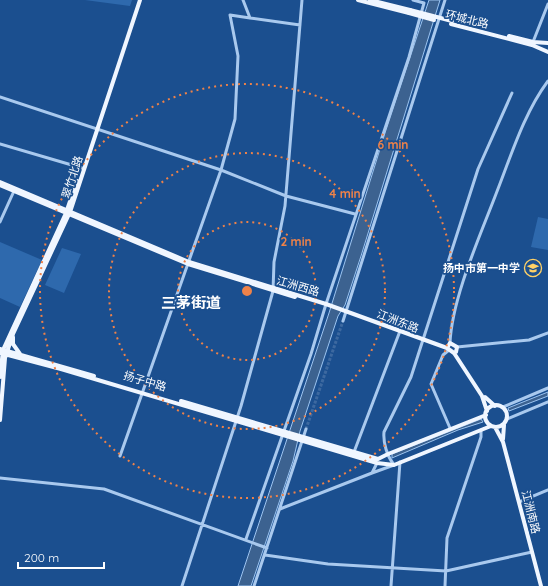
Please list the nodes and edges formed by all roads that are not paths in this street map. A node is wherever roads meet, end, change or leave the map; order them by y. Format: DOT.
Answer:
graph roads {
  1 [pos="138,0"];
  2 [pos="243,0"];
  3 [pos="302,0"];
  4 [pos="358,0"];
  5 [pos="370,0"];
  6 [pos="413,0"];
  7 [pos="445,0"];
  8 [pos="548,4"];
  9 [pos="409,12"];
  10 [pos="250,18"];
  11 [pos="451,23"];
  12 [pos="300,25"];
  13 [pos="533,42"];
  14 [pos="548,44"];
  15 [pos="548,52"];
  16 [pos="548,80"];
  17 [pos="512,93"];
  18 [pos="0,97"];
  19 [pos="96,128"];
  20 [pos="0,144"];
  21 [pos="82,168"];
  22 [pos="221,170"];
  23 [pos="0,182"];
  24 [pos="0,185"];
  25 [pos="14,191"];
  26 [pos="286,196"];
  27 [pos="68,212"];
  28 [pos="356,214"];
  29 [pos="0,222"];
  30 [pos="189,263"];
  31 [pos="273,290"];
  32 [pos="327,305"];
  33 [pos="345,311"];
  34 [pos="343,321"];
  35 [pos="400,331"];
  36 [pos="548,333"];
  37 [pos="13,334"];
  38 [pos="424,340"];
  39 [pos="450,343"];
  40 [pos="457,347"];
  41 [pos="448,349"];
  42 [pos="3,352"];
  43 [pos="455,353"];
  44 [pos="20,355"];
  45 [pos="0,369"];
  46 [pos="0,377"];
  47 [pos="548,388"];
  48 [pos="142,391"];
  49 [pos="548,402"];
  50 [pos="495,406"];
  51 [pos="502,407"];
  52 [pos="486,413"];
  53 [pos="507,418"];
  54 [pos="237,419"];
  55 [pos="0,420"];
  56 [pos="504,425"];
  57 [pos="493,427"];
  58 [pos="450,428"];
  59 [pos="306,429"];
  60 [pos="481,430"];
  61 [pos="284,434"];
  62 [pos="302,439"];
  63 [pos="503,442"];
  64 [pos="354,452"];
  65 [pos="388,454"];
  66 [pos="120,456"];
  67 [pos="378,461"];
  68 [pos="400,462"];
  69 [pos="394,465"];
  70 [pos="372,473"];
  71 [pos="0,478"];
  72 [pos="548,490"];
  73 [pos="519,502"];
  74 [pos="280,509"];
  75 [pos="202,525"];
  76 [pos="246,539"];
  77 [pos="266,547"];
  78 [pos="532,552"];
  79 [pos="265,555"];
  80 [pos="393,568"];
  81 [pos="446,571"];
  82 [pos="182,586"];
  83 [pos="254,586"];
  84 [pos="391,586"];
  85 [pos="445,586"];
  86 [pos="541,586"];
  1 -- 19 [label="main road, 翠竹北路"];
  2 -- 10 [label="street"];
  3 -- 12 [label="street"];
  4 -- 9 [label="main road, 环城北路"];
  5 -- 9 [label="main road, 环城北路"];
  6 -- 28 [label="street"];
  7 -- 33 [label="street"];
  8 -- 13 [label="street"];
  9 -- 11 [label="main road, 环城北路, bridge"];
  10 -- 12 [label="street"];
  10 -- 22 [label="street"];
  11 -- 13 [label="main road, 环城北路"];
  11 -- 15 [label="main road, 环城北路"];
  12 -- 26 [label="street"];
  13 -- 14 [label="main road, 环城北路"];
  16 -- 39 [label="street"];
  17 -- 38 [label="street"];
  18 -- 19 [label="street"];
  19 -- 21 [label="main road, 翠竹北路"];
  19 -- 22 [label="street"];
  19 -- 27 [label="main road, 翠竹北路"];
  20 -- 21 [label="street"];
  21 -- 27 [label="main road, 翠竹北路"];
  22 -- 26 [label="street"];
  22 -- 30 [label="street"];
  23 -- 27 [label="main road, 江洲西路"];
  24 -- 25 [label="main road, 江洲西路"];
  25 -- 27 [label="main road, 江洲西路"];
  25 -- 29 [label="street"];
  26 -- 28 [label="street"];
  26 -- 31 [label="street"];
  27 -- 30 [label="main road, 江洲西路"];
  27 -- 37 [label="main road, 翠竹北路"];
  27 -- 42 [label="main road, 翠竹北路"];
  28 -- 32 [label="street"];
  30 -- 31 [label="main road, 江洲西路"];
  30 -- 48 [label="street"];
  31 -- 32 [label="main road, 江洲西路"];
  31 -- 54 [label="street"];
  32 -- 33 [label="main road, 江洲西路"];
  32 -- 61 [label="street"];
  33 -- 34 [label="street"];
  33 -- 35 [label="main road, 江洲东路"];
  35 -- 38 [label="main road, 江洲东路"];
  35 -- 64 [label="street"];
  36 -- 40 [label="street"];
  37 -- 42 [label="main road, 翠竹北路"];
  37 -- 44 [label="main road"];
  38 -- 41 [label="main road, 江洲东路"];
  38 -- 65 [label="street"];
  39 -- 40 [label="main road"];
  39 -- 41 [label="main road"];
  40 -- 43 [label="main road"];
  41 -- 43 [label="main road, 江洲东路"];
  41 -- 58 [label="street"];
  42 -- 44 [label="main road, 扬子中路"];
  42 -- 45 [label="main road"];
  42 -- 48 [label="main road, 扬子中路"];
  42 -- 55 [label="main road"];
  43 -- 50 [label="main road"];
  43 -- 52 [label="main road"];
  44 -- 48 [label="main road, 扬子中路"];
  45 -- 46 [label="main road"];
  47 -- 51 [label="street"];
  48 -- 54 [label="main road, 扬子中路"];
  48 -- 66 [label="street"];
  49 -- 53 [label="street"];
  50 -- 51 [label="main road"];
  50 -- 52 [label="main road"];
  51 -- 53 [label="main road"];
  52 -- 57 [label="main road"];
  52 -- 58 [label="main road"];
  53 -- 56 [label="main road"];
  54 -- 61 [label="main road, 扬子中路"];
  54 -- 75 [label="street"];
  56 -- 57 [label="main road"];
  56 -- 63 [label="main road"];
  57 -- 60 [label="main road"];
  57 -- 63 [label="main road"];
  58 -- 65 [label="main road"];
  59 -- 62 [label="street"];
  60 -- 68 [label="main road"];
  60 -- 81 [label="street"];
  61 -- 62 [label="main road, 扬子中路"];
  61 -- 76 [label="street"];
  62 -- 64 [label="main road"];
  62 -- 67 [label="main road"];
  62 -- 74 [label="street"];
  63 -- 73 [label="main road, 江洲南路"];
  64 -- 67 [label="main road"];
  65 -- 67 [label="main road"];
  65 -- 69 [label="street"];
  67 -- 69 [label="main road"];
  67 -- 70 [label="street"];
  68 -- 69 [label="main road"];
  68 -- 80 [label="street"];
  69 -- 70 [label="street"];
  70 -- 74 [label="street"];
  71 -- 75 [label="street"];
  72 -- 73 [label="street"];
  73 -- 78 [label="main road, 江洲南路"];
  74 -- 77 [label="street"];
  75 -- 76 [label="street"];
  75 -- 82 [label="street"];
  76 -- 77 [label="street"];
  77 -- 79 [label="street"];
  78 -- 81 [label="street"];
  78 -- 86 [label="main road, 江洲南路"];
  79 -- 80 [label="street"];
  79 -- 83 [label="street"];
  80 -- 81 [label="street"];
  80 -- 84 [label="street"];
  81 -- 85 [label="street"];
}
